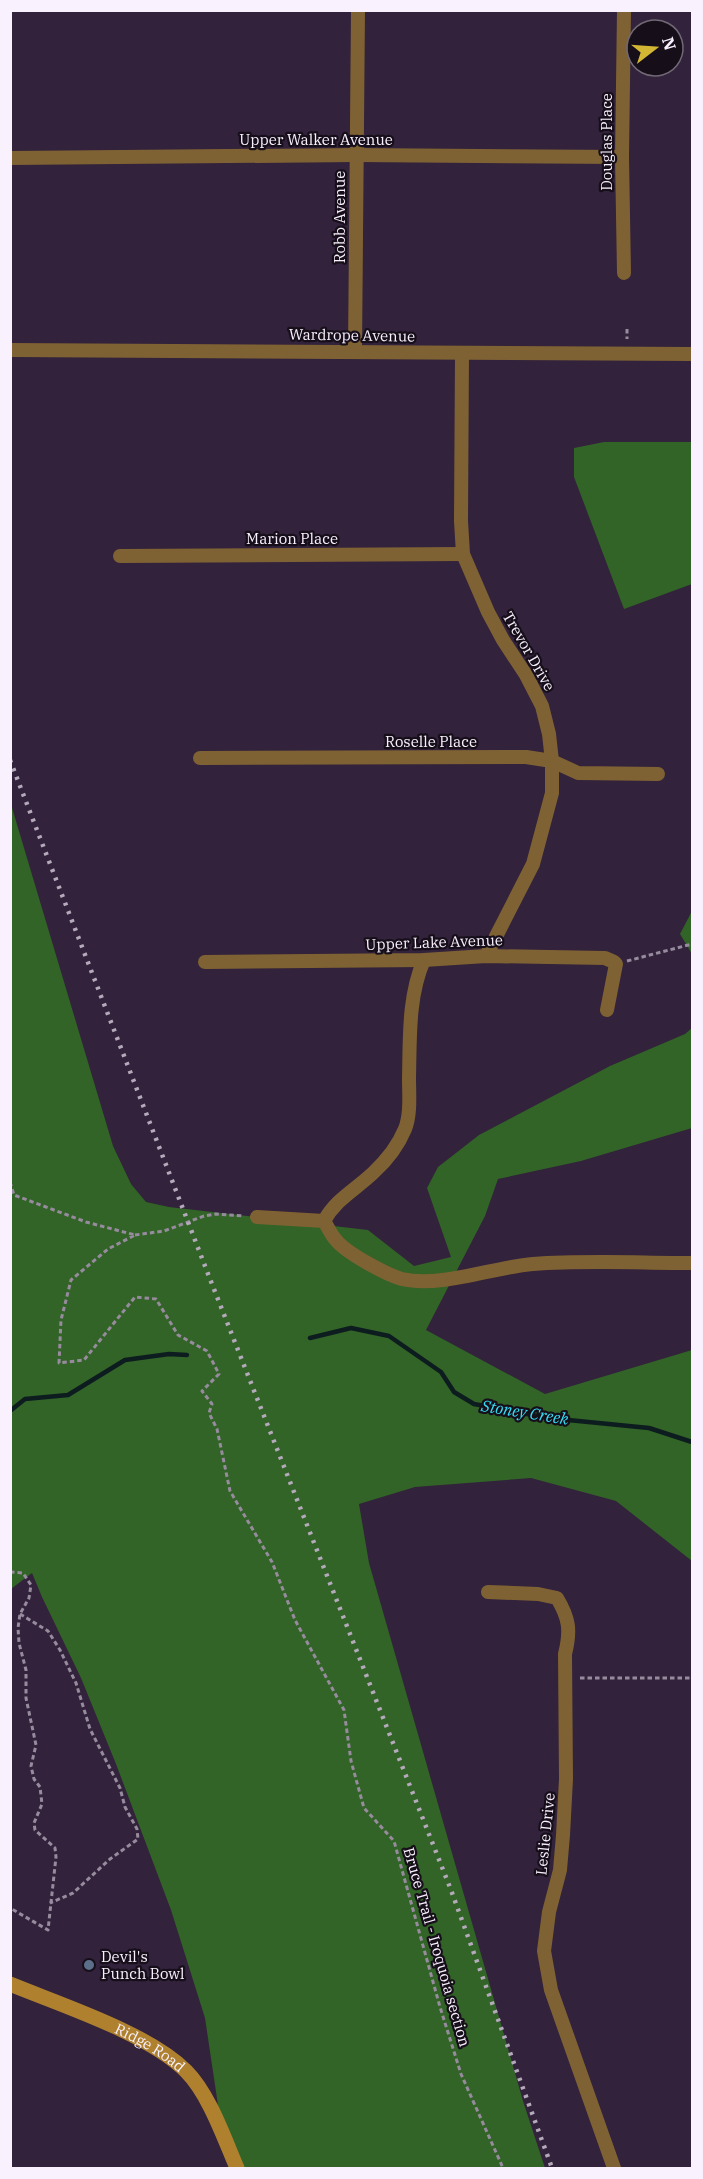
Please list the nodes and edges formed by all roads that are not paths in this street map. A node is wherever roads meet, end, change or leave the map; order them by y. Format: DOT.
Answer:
graph roads {
  1 [pos="358,10"];
  2 [pos="624,10"];
  3 [pos="356,155"];
  4 [pos="622,157"];
  5 [pos="10,158"];
  6 [pos="624,273"];
  7 [pos="10,350"];
  8 [pos="356,351"];
  9 [pos="462,353"];
  10 [pos="693,354"];
  11 [pos="463,554"];
  12 [pos="120,556"];
  13 [pos="200,758"];
  14 [pos="552,761"];
  15 [pos="658,774"];
  16 [pos="486,956"];
  17 [pos="424,960"];
  18 [pos="205,962"];
  19 [pos="607,1010"];
  20 [pos="257,1217"];
  21 [pos="324,1221"];
  22 [pos="693,1263"];
  23 [pos="488,1592"];
  24 [pos="10,1984"];
  25 [pos="237,2169"];
  26 [pos="614,2169"];
  1 -- 3 [label="street, Robb Avenue"];
  2 -- 4 [label="street, Douglas Place"];
  3 -- 4 [label="street, Upper Walker Avenue"];
  3 -- 5 [label="street, Upper Walker Avenue"];
  3 -- 8 [label="street, Robb Avenue"];
  4 -- 6 [label="street, Douglas Place"];
  7 -- 8 [label="street, Wardrope Avenue"];
  8 -- 9 [label="street, Wardrope Avenue"];
  9 -- 10 [label="street, Wardrope Avenue"];
  9 -- 11 [label="street, Trevor Drive"];
  11 -- 12 [label="street, Marion Place"];
  11 -- 14 [label="street, Trevor Drive"];
  13 -- 14 [label="street, Roselle Place"];
  14 -- 15 [label="street, Roselle Place"];
  14 -- 16 [label="street, Trevor Drive"];
  16 -- 17 [label="street, Upper Lake Avenue"];
  16 -- 19 [label="street, Upper Lake Avenue"];
  17 -- 18 [label="street, Upper Lake Avenue"];
  17 -- 21 [label="street"];
  20 -- 21 [label="street"];
  21 -- 22 [label="street"];
  23 -- 26 [label="street, Leslie Drive"];
  24 -- 25 [label="main road, Ridge Road"];
}
